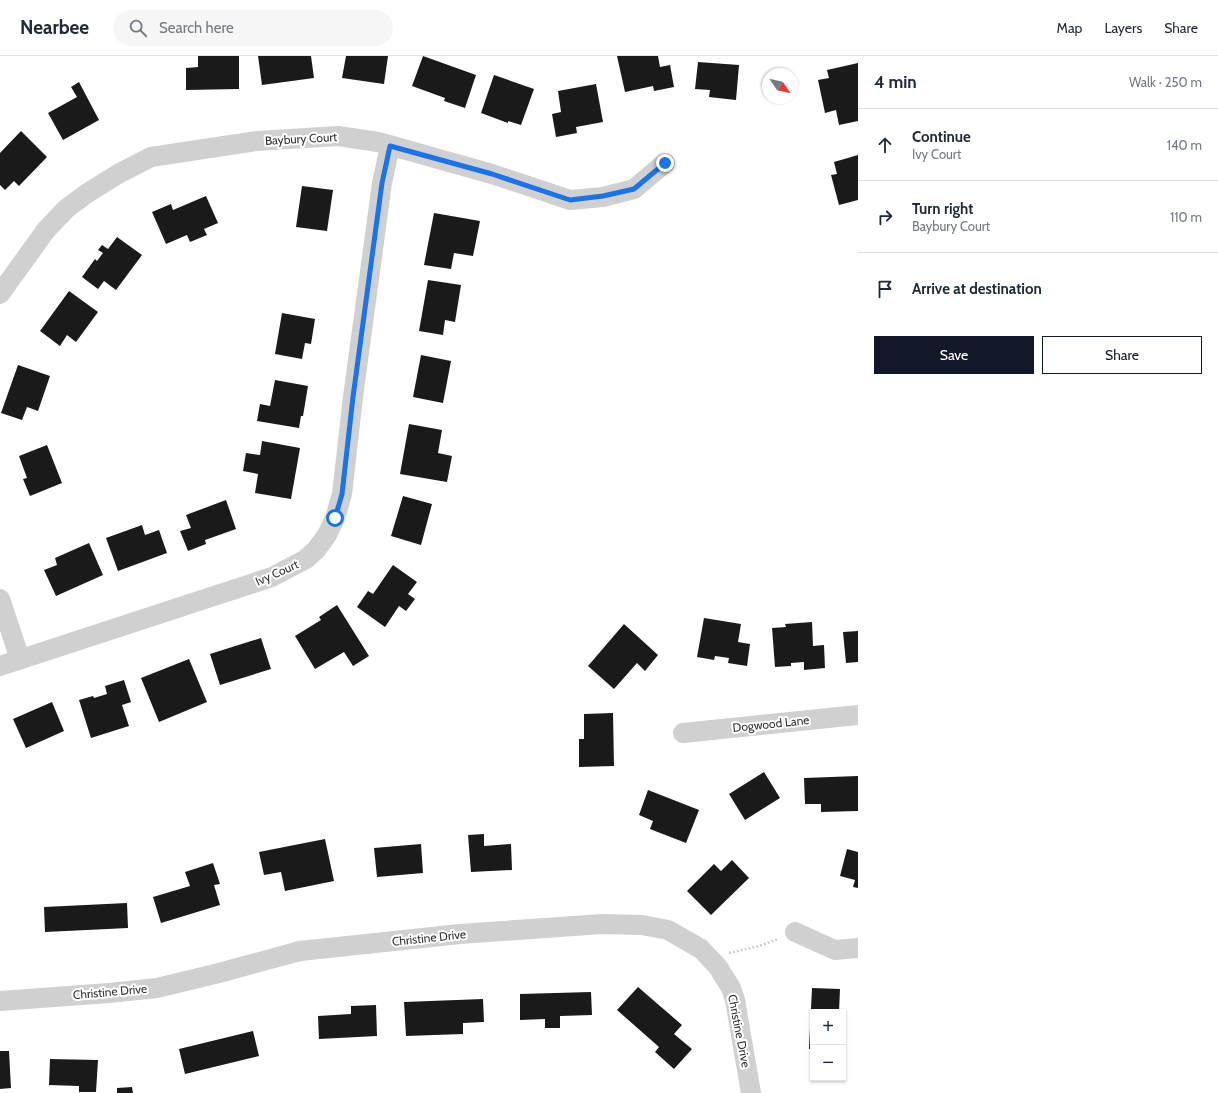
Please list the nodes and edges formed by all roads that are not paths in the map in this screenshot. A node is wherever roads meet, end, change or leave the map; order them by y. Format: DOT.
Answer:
graph roads {
  1 [pos="390,146"];
  2 [pos="665,163"];
  3 [pos="0,294"];
  4 [pos="0,599"];
  5 [pos="20,659"];
  6 [pos="0,666"];
  7 [pos="858,715"];
  8 [pos="683,733"];
  9 [pos="795,932"];
  10 [pos="858,948"];
  11 [pos="0,1002"];
  12 [pos="751,1093"];
  1 -- 2 [label="street, Baybury Court"];
  1 -- 3 [label="street, Baybury Court"];
  1 -- 5 [label="street, Ivy Court"];
  4 -- 5 [label="street"];
  5 -- 6 [label="street, Ivy Court"];
  7 -- 8 [label="street, Dogwood Lane"];
  9 -- 10 [label="street"];
  11 -- 12 [label="street, Christine Drive"];
}
